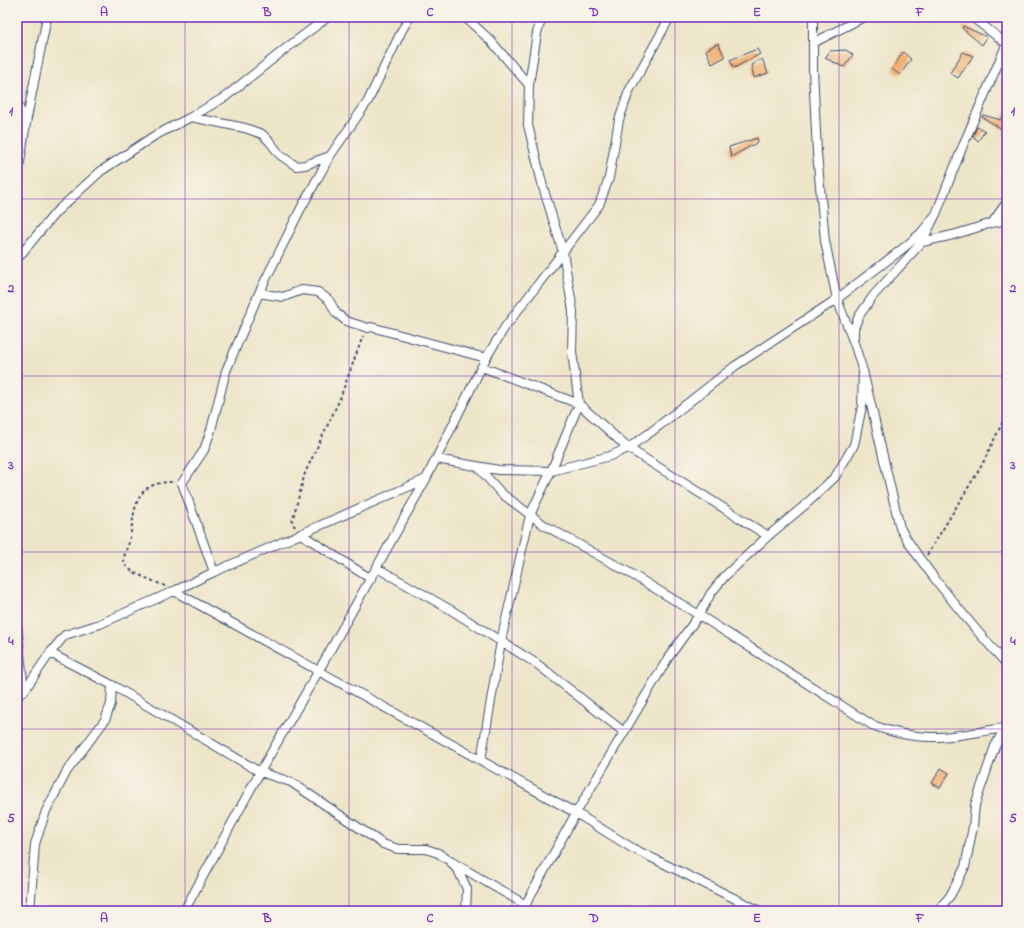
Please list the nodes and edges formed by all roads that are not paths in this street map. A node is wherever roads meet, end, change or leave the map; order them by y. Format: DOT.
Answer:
graph roads {
  1 [pos="47,17"];
  2 [pos="328,17"];
  3 [pos="410,17"];
  4 [pos="466,17"];
  5 [pos="542,17"];
  6 [pos="670,17"];
  7 [pos="812,17"];
  8 [pos="864,17"];
  9 [pos="972,17"];
  10 [pos="812,43"];
  11 [pos="1007,44"];
  12 [pos="529,85"];
  13 [pos="17,103"];
  14 [pos="191,117"];
  15 [pos="26,123"];
  16 [pos="330,156"];
  17 [pos="17,181"];
  18 [pos="1007,202"];
  19 [pos="936,214"];
  20 [pos="1007,220"];
  21 [pos="992,223"];
  22 [pos="922,242"];
  23 [pos="563,252"];
  24 [pos="17,259"];
  25 [pos="259,293"];
  26 [pos="837,299"];
  27 [pos="855,346"];
  28 [pos="486,358"];
  29 [pos="482,367"];
  30 [pos="863,371"];
  31 [pos="579,404"];
  32 [pos="628,448"];
  33 [pos="436,459"];
  34 [pos="478,468"];
  35 [pos="551,471"];
  36 [pos="426,479"];
  37 [pos="530,515"];
  38 [pos="301,534"];
  39 [pos="768,536"];
  40 [pos="377,568"];
  41 [pos="214,572"];
  42 [pos="371,579"];
  43 [pos="174,591"];
  44 [pos="699,615"];
  45 [pos="17,624"];
  46 [pos="501,641"];
  47 [pos="50,653"];
  48 [pos="1007,664"];
  49 [pos="318,672"];
  50 [pos="112,685"];
  51 [pos="20,693"];
  52 [pos="1006,726"];
  53 [pos="624,732"];
  54 [pos="481,760"];
  55 [pos="260,772"];
  56 [pos="576,813"];
  57 [pos="450,861"];
  58 [pos="524,908"];
  59 [pos="30,911"];
  60 [pos="184,911"];
  61 [pos="466,911"];
  62 [pos="760,911"];
  63 [pos="937,911"];
  1 -- 15 [label="street"];
  2 -- 14 [label="street"];
  3 -- 16 [label="street"];
  4 -- 12 [label="street"];
  5 -- 12 [label="street"];
  6 -- 23 [label="street"];
  7 -- 10 [label="street"];
  8 -- 10 [label="street"];
  9 -- 11 [label="street"];
  10 -- 26 [label="street"];
  11 -- 19 [label="street"];
  12 -- 23 [label="street"];
  13 -- 15 [label="street"];
  14 -- 16 [label="street"];
  14 -- 24 [label="street"];
  15 -- 17 [label="street"];
  16 -- 25 [label="street"];
  18 -- 21 [label="street"];
  19 -- 22 [label="street"];
  19 -- 26 [label="street"];
  20 -- 21 [label="street"];
  21 -- 22 [label="street"];
  22 -- 27 [label="street"];
  23 -- 28 [label="street"];
  23 -- 31 [label="street"];
  25 -- 28 [label="street"];
  25 -- 41 [label="street"];
  26 -- 27 [label="street"];
  26 -- 32 [label="street"];
  27 -- 30 [label="street"];
  28 -- 29 [label="street"];
  29 -- 31 [label="street"];
  29 -- 33 [label="street"];
  30 -- 39 [label="street"];
  30 -- 48 [label="street"];
  31 -- 32 [label="street"];
  31 -- 35 [label="street"];
  32 -- 35 [label="street"];
  32 -- 39 [label="street"];
  33 -- 34 [label="street"];
  33 -- 36 [label="street"];
  34 -- 35 [label="street"];
  34 -- 37 [label="street"];
  35 -- 37 [label="street"];
  36 -- 38 [label="street"];
  36 -- 40 [label="street"];
  37 -- 44 [label="street"];
  37 -- 46 [label="street"];
  38 -- 41 [label="street"];
  38 -- 42 [label="street"];
  39 -- 44 [label="street"];
  40 -- 42 [label="street"];
  40 -- 46 [label="street"];
  41 -- 43 [label="street"];
  42 -- 49 [label="street"];
  43 -- 47 [label="street"];
  43 -- 49 [label="street"];
  44 -- 52 [label="street"];
  44 -- 53 [label="street"];
  45 -- 51 [label="street"];
  46 -- 53 [label="street"];
  46 -- 54 [label="street"];
  47 -- 50 [label="street"];
  47 -- 51 [label="street"];
  49 -- 54 [label="street"];
  49 -- 55 [label="street"];
  50 -- 55 [label="street"];
  50 -- 59 [label="street"];
  52 -- 63 [label="street"];
  53 -- 56 [label="street"];
  54 -- 56 [label="street"];
  55 -- 57 [label="street"];
  55 -- 60 [label="street"];
  56 -- 58 [label="street"];
  56 -- 62 [label="street"];
  57 -- 58 [label="street"];
  57 -- 61 [label="street"];
}
